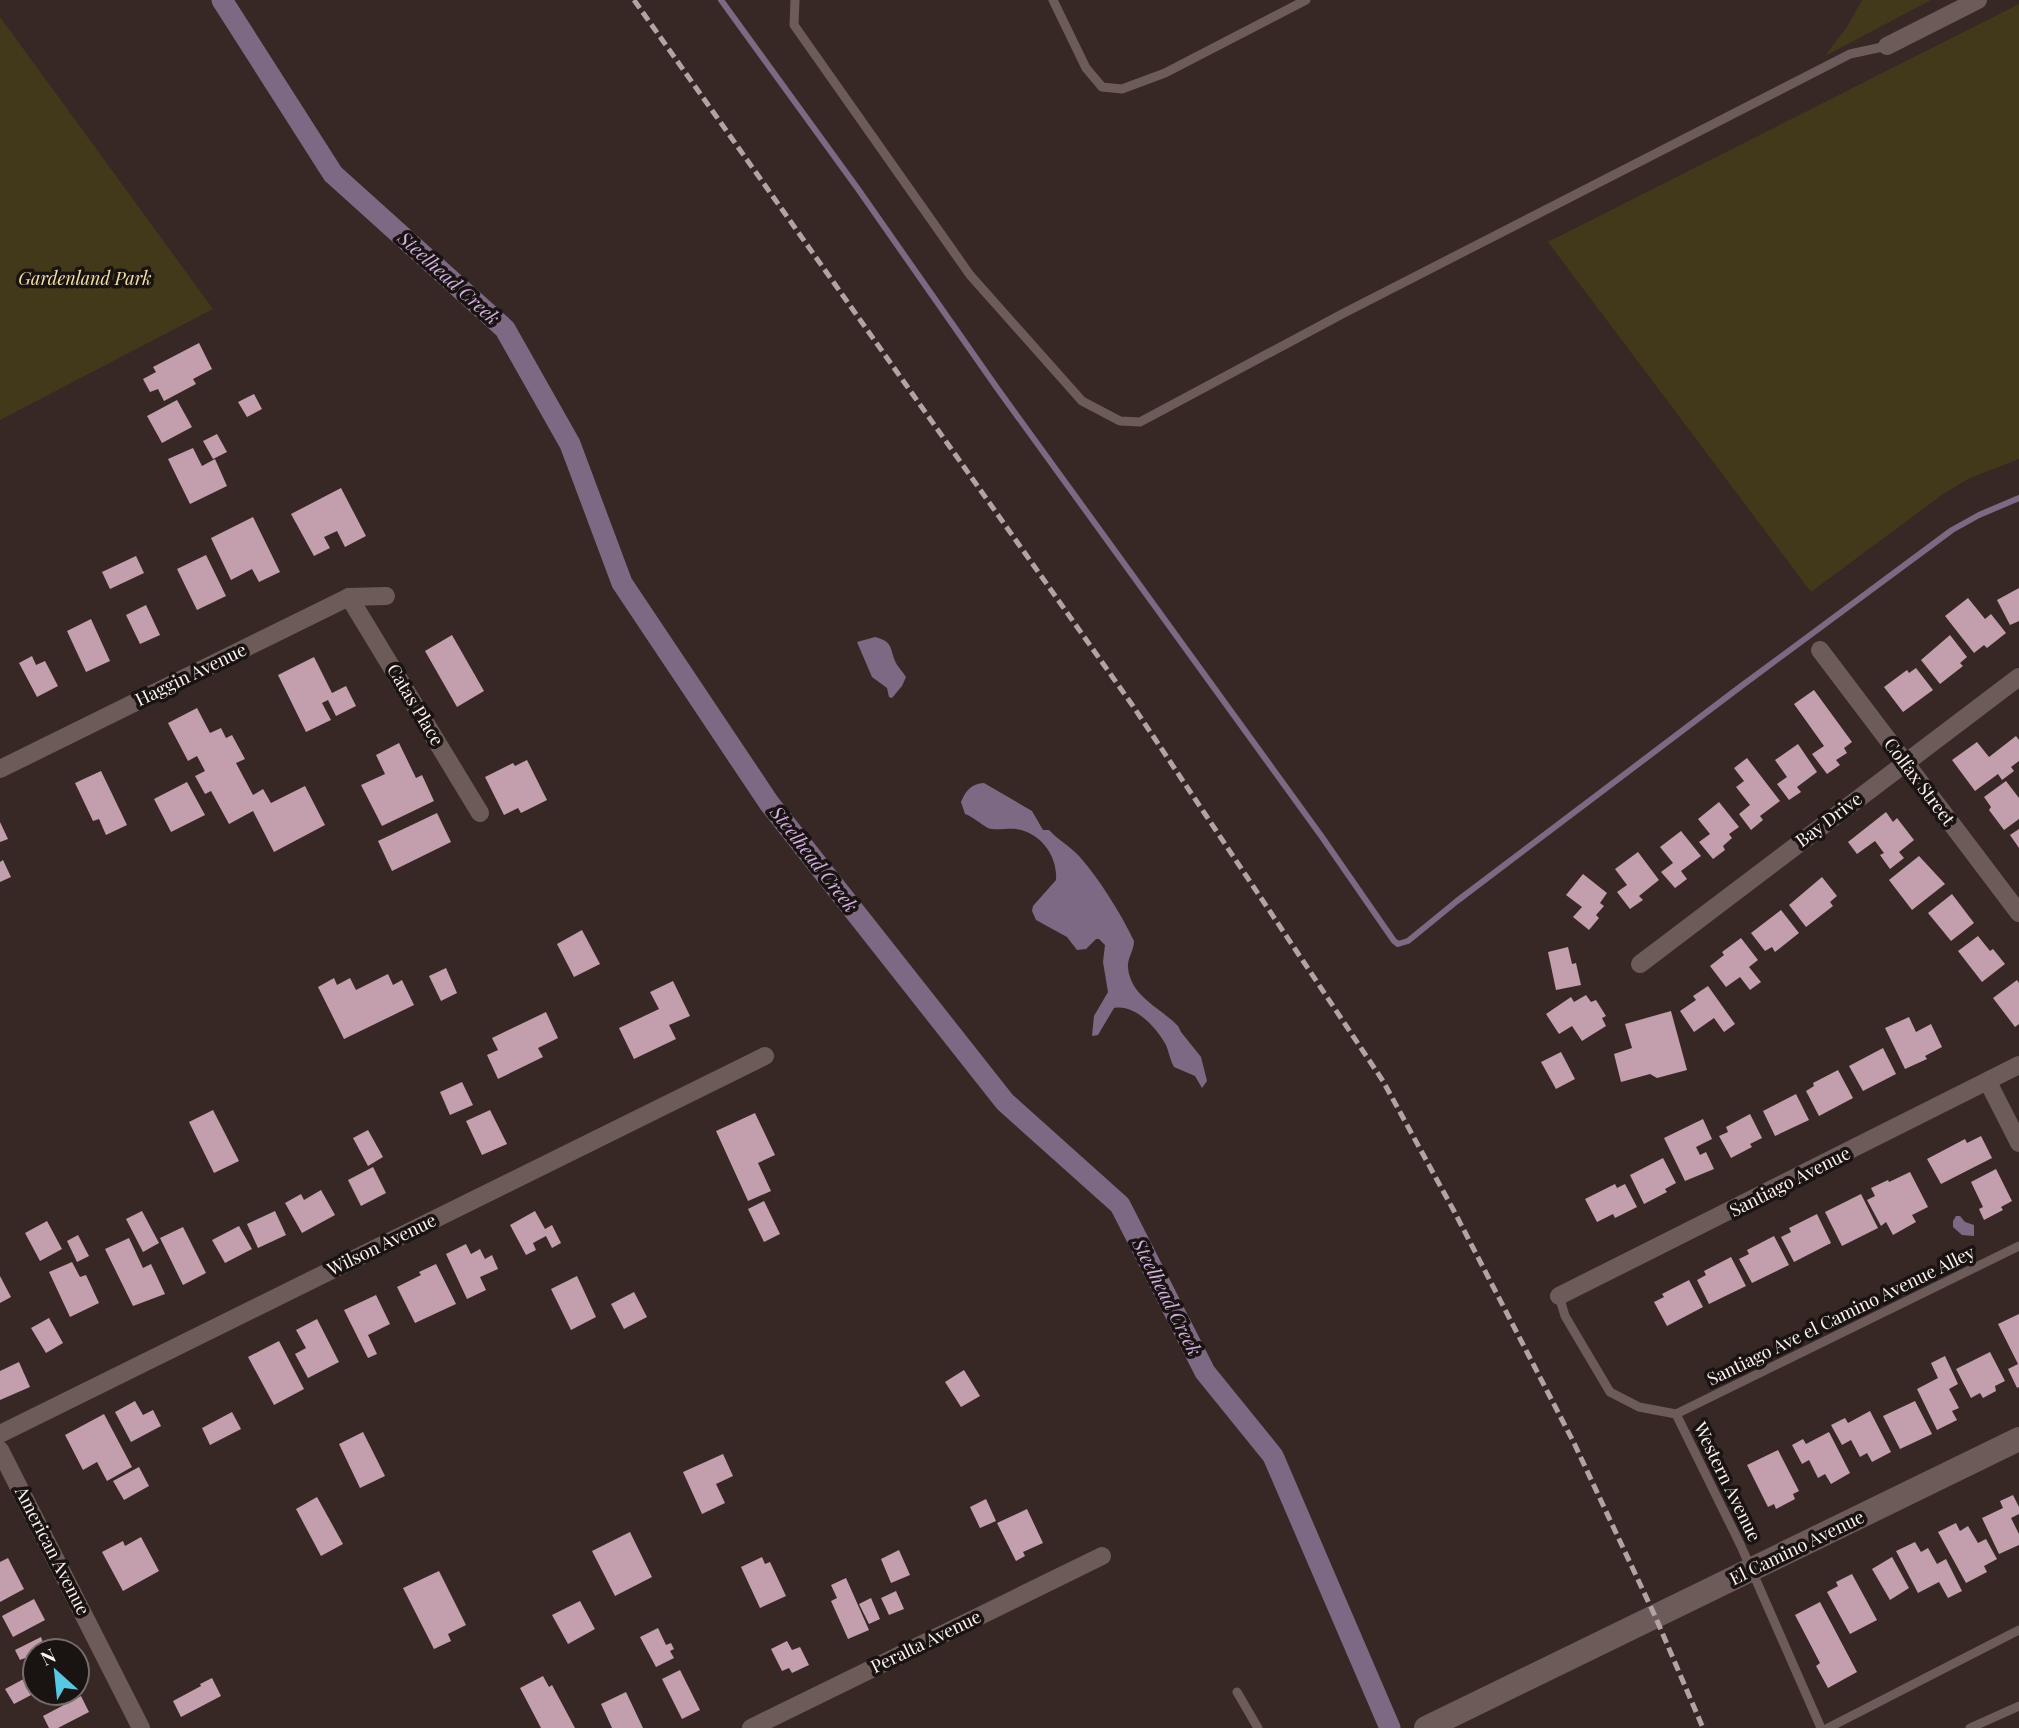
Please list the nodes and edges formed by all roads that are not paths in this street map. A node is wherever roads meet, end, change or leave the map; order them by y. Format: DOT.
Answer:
graph roads {
  1 [pos="795,0"];
  2 [pos="1053,0"];
  3 [pos="1306,0"];
  4 [pos="1978,0"];
  5 [pos="1887,46"];
  6 [pos="386,596"];
  7 [pos="349,597"];
  8 [pos="1820,650"];
  9 [pos="2019,677"];
  10 [pos="1905,762"];
  11 [pos="0,769"];
  12 [pos="480,813"];
  13 [pos="2019,913"];
  14 [pos="1640,964"];
  15 [pos="765,1056"];
  16 [pos="2019,1065"];
  17 [pos="1988,1082"];
  18 [pos="2019,1143"];
  19 [pos="2019,1246"];
  20 [pos="1559,1296"];
  21 [pos="1676,1415"];
  22 [pos="0,1434"];
  23 [pos="2019,1439"];
  24 [pos="0,1450"];
  25 [pos="1102,1556"];
  26 [pos="1751,1571"];
  27 [pos="2019,1630"];
  28 [pos="1237,1692"];
  29 [pos="2019,1706"];
  30 [pos="141,1728"];
  31 [pos="751,1728"];
  32 [pos="1258,1728"];
  33 [pos="1426,1728"];
  34 [pos="1821,1728"];
  35 [pos="1828,1728"];
  36 [pos="1970,1728"];
  1 -- 5 [label="lane"];
  2 -- 3 [label="lane"];
  4 -- 5 [label="street"];
  6 -- 7 [label="street, Haggin Avenue"];
  7 -- 11 [label="street, Haggin Avenue"];
  7 -- 12 [label="street, Catas Place"];
  8 -- 10 [label="street, Colfax Street"];
  9 -- 10 [label="street, Bay Drive"];
  10 -- 13 [label="street, Colfax Street"];
  10 -- 14 [label="street, Bay Drive"];
  15 -- 22 [label="street, Wilson Avenue"];
  16 -- 17 [label="street, Santiago Avenue"];
  17 -- 18 [label="street"];
  17 -- 20 [label="street, Santiago Avenue"];
  19 -- 21 [label="lane, Santiago Ave el Camino Avenue Alley"];
  20 -- 21 [label="lane, Western Avenue"];
  21 -- 26 [label="lane, Western Avenue"];
  23 -- 26 [label="main road, El Camino Avenue"];
  24 -- 30 [label="street, American Avenue"];
  25 -- 31 [label="street, Peralta Avenue"];
  26 -- 33 [label="main road, El Camino Avenue"];
  26 -- 34 [label="lane, Western Avenue"];
  27 -- 35 [label="lane"];
  28 -- 32 [label="lane"];
  29 -- 36 [label="lane"];
}
